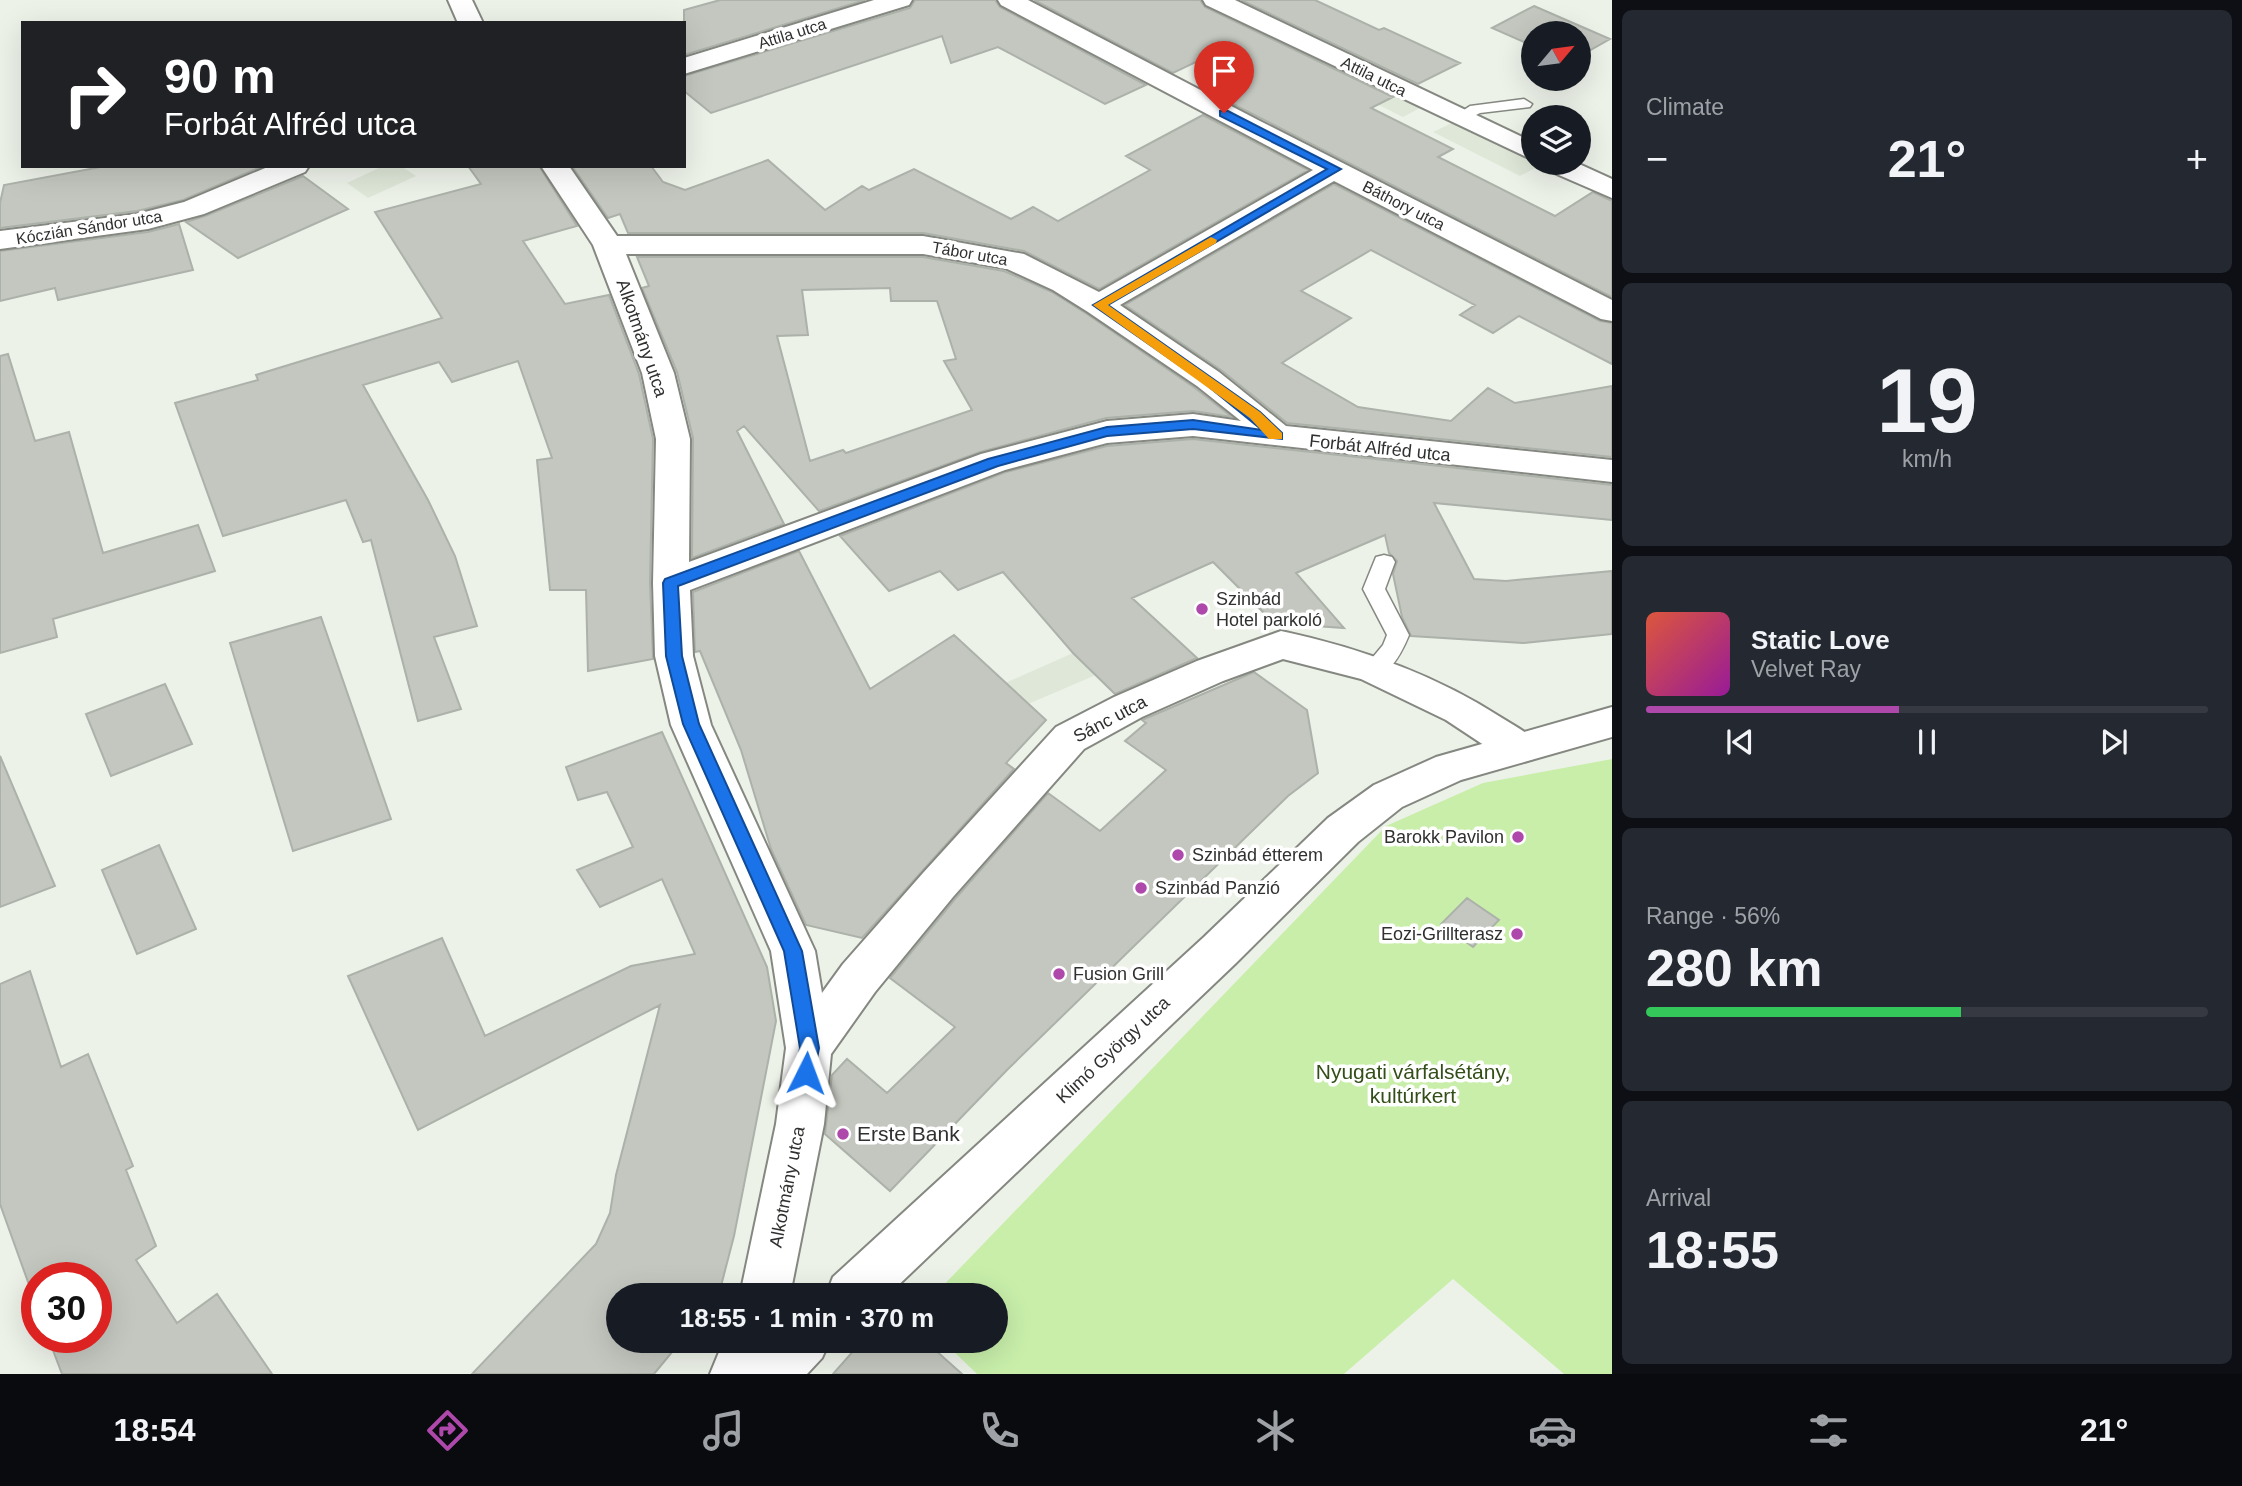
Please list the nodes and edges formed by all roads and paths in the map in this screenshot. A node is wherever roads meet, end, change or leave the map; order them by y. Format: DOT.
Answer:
graph roads {
  1 [pos="460,0"];
  2 [pos="900,0"];
  3 [pos="1010,0"];
  4 [pos="1215,0"];
  5 [pos="470,21"];
  6 [pos="686,65"];
  7 [pos="1524,104"];
  8 [pos="1460,118"];
  9 [pos="1521,146"];
  10 [pos="290,168"];
  11 [pos="556,168"];
  12 [pos="1335,169"];
  13 [pos="1580,175"];
  14 [pos="1612,190"];
  15 [pos="0,240"];
  16 [pos="608,244"];
  17 [pos="1099,305"];
  18 [pos="1612,312"];
  19 [pos="1277,436"];
  20 [pos="1612,471"];
  21 [pos="1384,562"];
  22 [pos="671,583"];
  23 [pos="1374,669"];
  24 [pos="1612,722"];
  25 [pos="1519,748"];
  26 [pos="809,1048"];
  27 [pos="767,1283"];
  28 [pos="864,1283"];
  29 [pos="745,1353"];
  30 [pos="791,1353"];
  31 [pos="736,1374"];
  32 [pos="770,1374"];
  1 -- 5 [label="street"];
  2 -- 6 [label="street, Attila utca"];
  3 -- 12 [label="street, Báthory utca"];
  4 -- 8 [label="street, Attila utca"];
  7 -- 8 [label="lane"];
  8 -- 9 [label="street, Attila utca"];
  10 -- 15 [label="street, Kóczián Sándor utca"];
  11 -- 16 [label="street, Alkotmány utca"];
  12 -- 17 [label="street"];
  12 -- 18 [label="street, Báthory utca"];
  13 -- 14 [label="street"];
  16 -- 17 [label="street, Tábor utca"];
  16 -- 22 [label="street, Alkotmány utca"];
  17 -- 19 [label="street, Tábor utca"];
  19 -- 20 [label="street, Forbát Alfréd utca"];
  19 -- 22 [label="street, Forbát Alfréd utca"];
  21 -- 23 [label="lane"];
  22 -- 26 [label="street, Alkotmány utca"];
  23 -- 25 [label="street, Sánc utca"];
  23 -- 26 [label="street, Sánc utca"];
  24 -- 25 [label="street, Klimó György utca"];
  25 -- 28 [label="street, Klimó György utca"];
  26 -- 27 [label="street, Alkotmány utca"];
  29 -- 31 [label="street"];
  30 -- 32 [label="street"];
}
